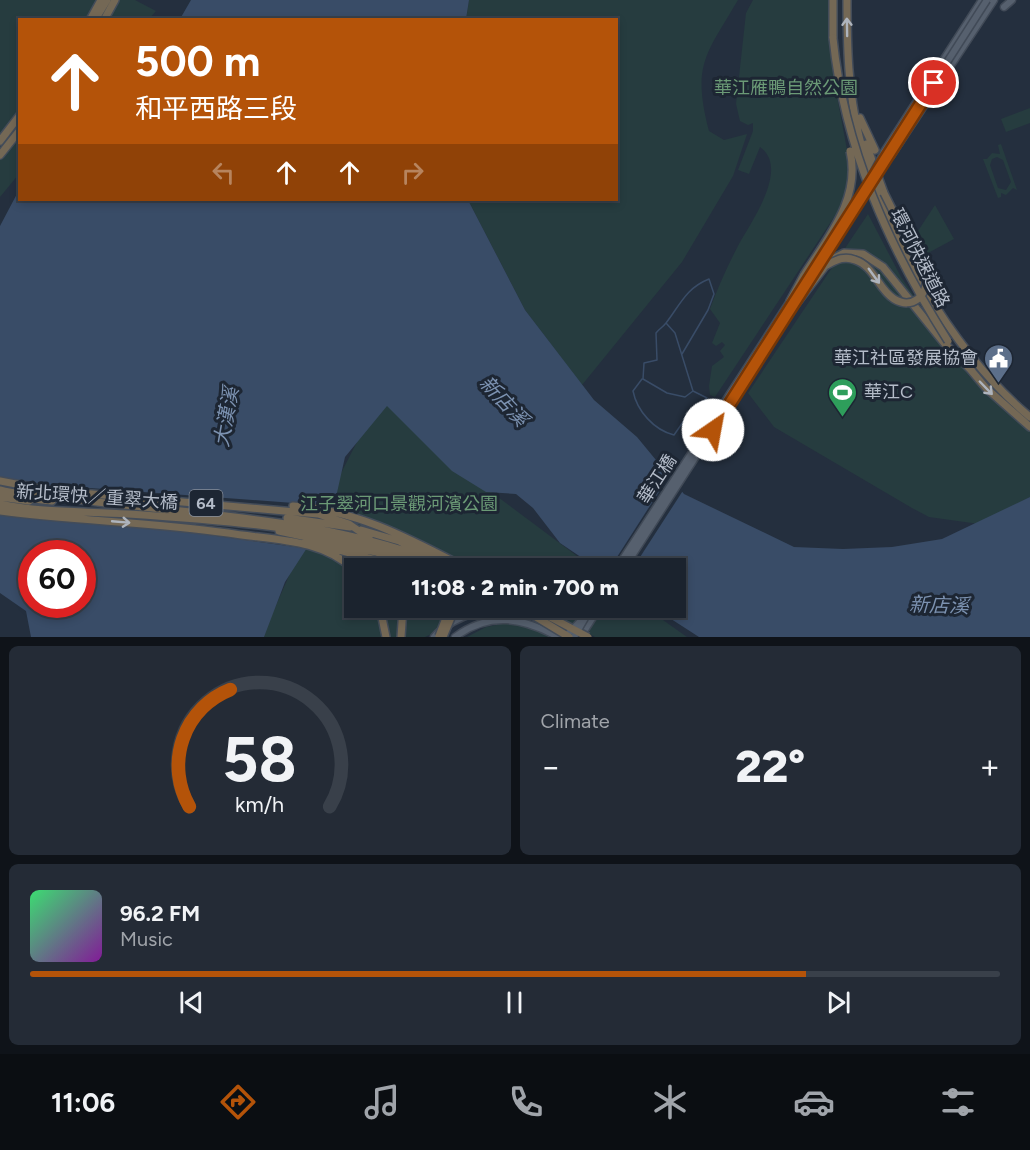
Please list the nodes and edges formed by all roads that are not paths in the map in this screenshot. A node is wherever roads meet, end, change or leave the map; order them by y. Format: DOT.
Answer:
graph roads {
  1 [pos="101,0"];
  2 [pos="108,0"];
  3 [pos="115,0"];
  4 [pos="833,0"];
  5 [pos="847,0"];
  6 [pos="987,0"];
  7 [pos="994,0"];
  8 [pos="1012,0"];
  9 [pos="980,1"];
  10 [pos="1004,6"];
  11 [pos="91,18"];
  12 [pos="97,18"];
  13 [pos="105,18"];
  14 [pos="849,60"];
  15 [pos="18,118"];
  16 [pos="860,118"];
  17 [pos="846,119"];
  18 [pos="18,132"];
  19 [pos="0,141"];
  20 [pos="875,150"];
  21 [pos="0,155"];
  22 [pos="870,182"];
  23 [pos="825,266"];
  24 [pos="803,286"];
  25 [pos="790,301"];
  26 [pos="783,321"];
  27 [pos="972,371"];
  28 [pos="1030,417"];
  29 [pos="1030,427"];
  30 [pos="0,481"];
  31 [pos="0,490"];
  32 [pos="0,496"];
  33 [pos="100,503"];
  34 [pos="0,504"];
  35 [pos="232,506"];
  36 [pos="0,511"];
  37 [pos="94,512"];
  38 [pos="244,520"];
  39 [pos="210,530"];
  40 [pos="367,558"];
  41 [pos="384,558"];
  42 [pos="393,558"];
  43 [pos="405,558"];
  44 [pos="423,558"];
  45 [pos="431,558"];
  46 [pos="447,558"];
  47 [pos="623,558"];
  48 [pos="630,558"];
  49 [pos="344,564"];
  50 [pos="382,618"];
  51 [pos="402,618"];
  52 [pos="446,618"];
  53 [pos="450,618"];
  54 [pos="540,618"];
  55 [pos="546,618"];
  56 [pos="584,618"];
  57 [pos="592,618"];
  58 [pos="476,626"];
  59 [pos="386,637"];
  60 [pos="401,637"];
  61 [pos="434,637"];
  62 [pos="441,637"];
  63 [pos="455,637"];
  64 [pos="462,637"];
  65 [pos="558,637"];
  66 [pos="569,637"];
  67 [pos="580,637"];
  68 [pos="588,637"];
  1 -- 11 [label="highway"];
  2 -- 12 [label="highway"];
  3 -- 13 [label="highway"];
  4 -- 17 [label="highway, 環河快速道路, bridge"];
  14 -- 5 [label="highway, 環河快速道路, one-way"];
  6 -- 22 [label="main road, bridge"];
  7 -- 22 [label="main road, 華江橋, bridge"];
  8 -- 10 [label="main road"];
  9 -- 22 [label="main road, 華江橋, bridge"];
  14 -- 16 [label="highway"];
  14 -- 28 [label="highway, 環河快速道路"];
  15 -- 19 [label="highway"];
  16 -- 20 [label="highway"];
  23 -- 16 [label="highway, one-way, bridge"];
  17 -- 25 [label="highway, bridge"];
  17 -- 27 [label="highway, 環河快速道路, bridge"];
  18 -- 21 [label="highway"];
  22 -- 24 [label="main road, 華江橋"];
  23 -- 26 [label="highway"];
  23 -- 27 [label="highway, bridge"];
  24 -- 25 [label="main road, 華江橋"];
  24 -- 26 [label="main road, 華江橋"];
  25 -- 47 [label="main road, 華江橋"];
  26 -- 48 [label="main road, 華江橋"];
  27 -- 29 [label="highway, 環河快速道路, one-way"];
  30 -- 35 [label="highway, 64"];
  31 -- 33 [label="highway, 新北環快／重翠大橋"];
  32 -- 33 [label="highway"];
  32 -- 37 [label="highway"];
  33 -- 38 [label="highway, 新北環快／重翠大橋"];
  34 -- 37 [label="highway, 新北環快／重翠大橋"];
  35 -- 41 [label="highway, 64"];
  35 -- 46 [label="highway"];
  36 -- 39 [label="highway, 64, one-way"];
  37 -- 38 [label="highway, 新北環快／重翠大橋"];
  38 -- 42 [label="highway"];
  38 -- 43 [label="highway, 新北環快／重翠大橋"];
  38 -- 44 [label="highway, 新北環快／重翠大橋"];
  38 -- 45 [label="highway"];
  39 -- 40 [label="highway"];
  39 -- 49 [label="highway, 64"];
  50 -- 59 [label="highway"];
  51 -- 60 [label="highway"];
  52 -- 62 [label="highway, bridge"];
  53 -- 62 [label="highway, bridge"];
  54 -- 66 [label="highway, bridge"];
  55 -- 68 [label="highway, bridge"];
  56 -- 66 [label="main road, bridge"];
  57 -- 67 [label="main road"];
  58 -- 63 [label="main road"];
  58 -- 64 [label="main road"];
  58 -- 65 [label="main road"];
  61 -- 67 [label="main road"];
}
